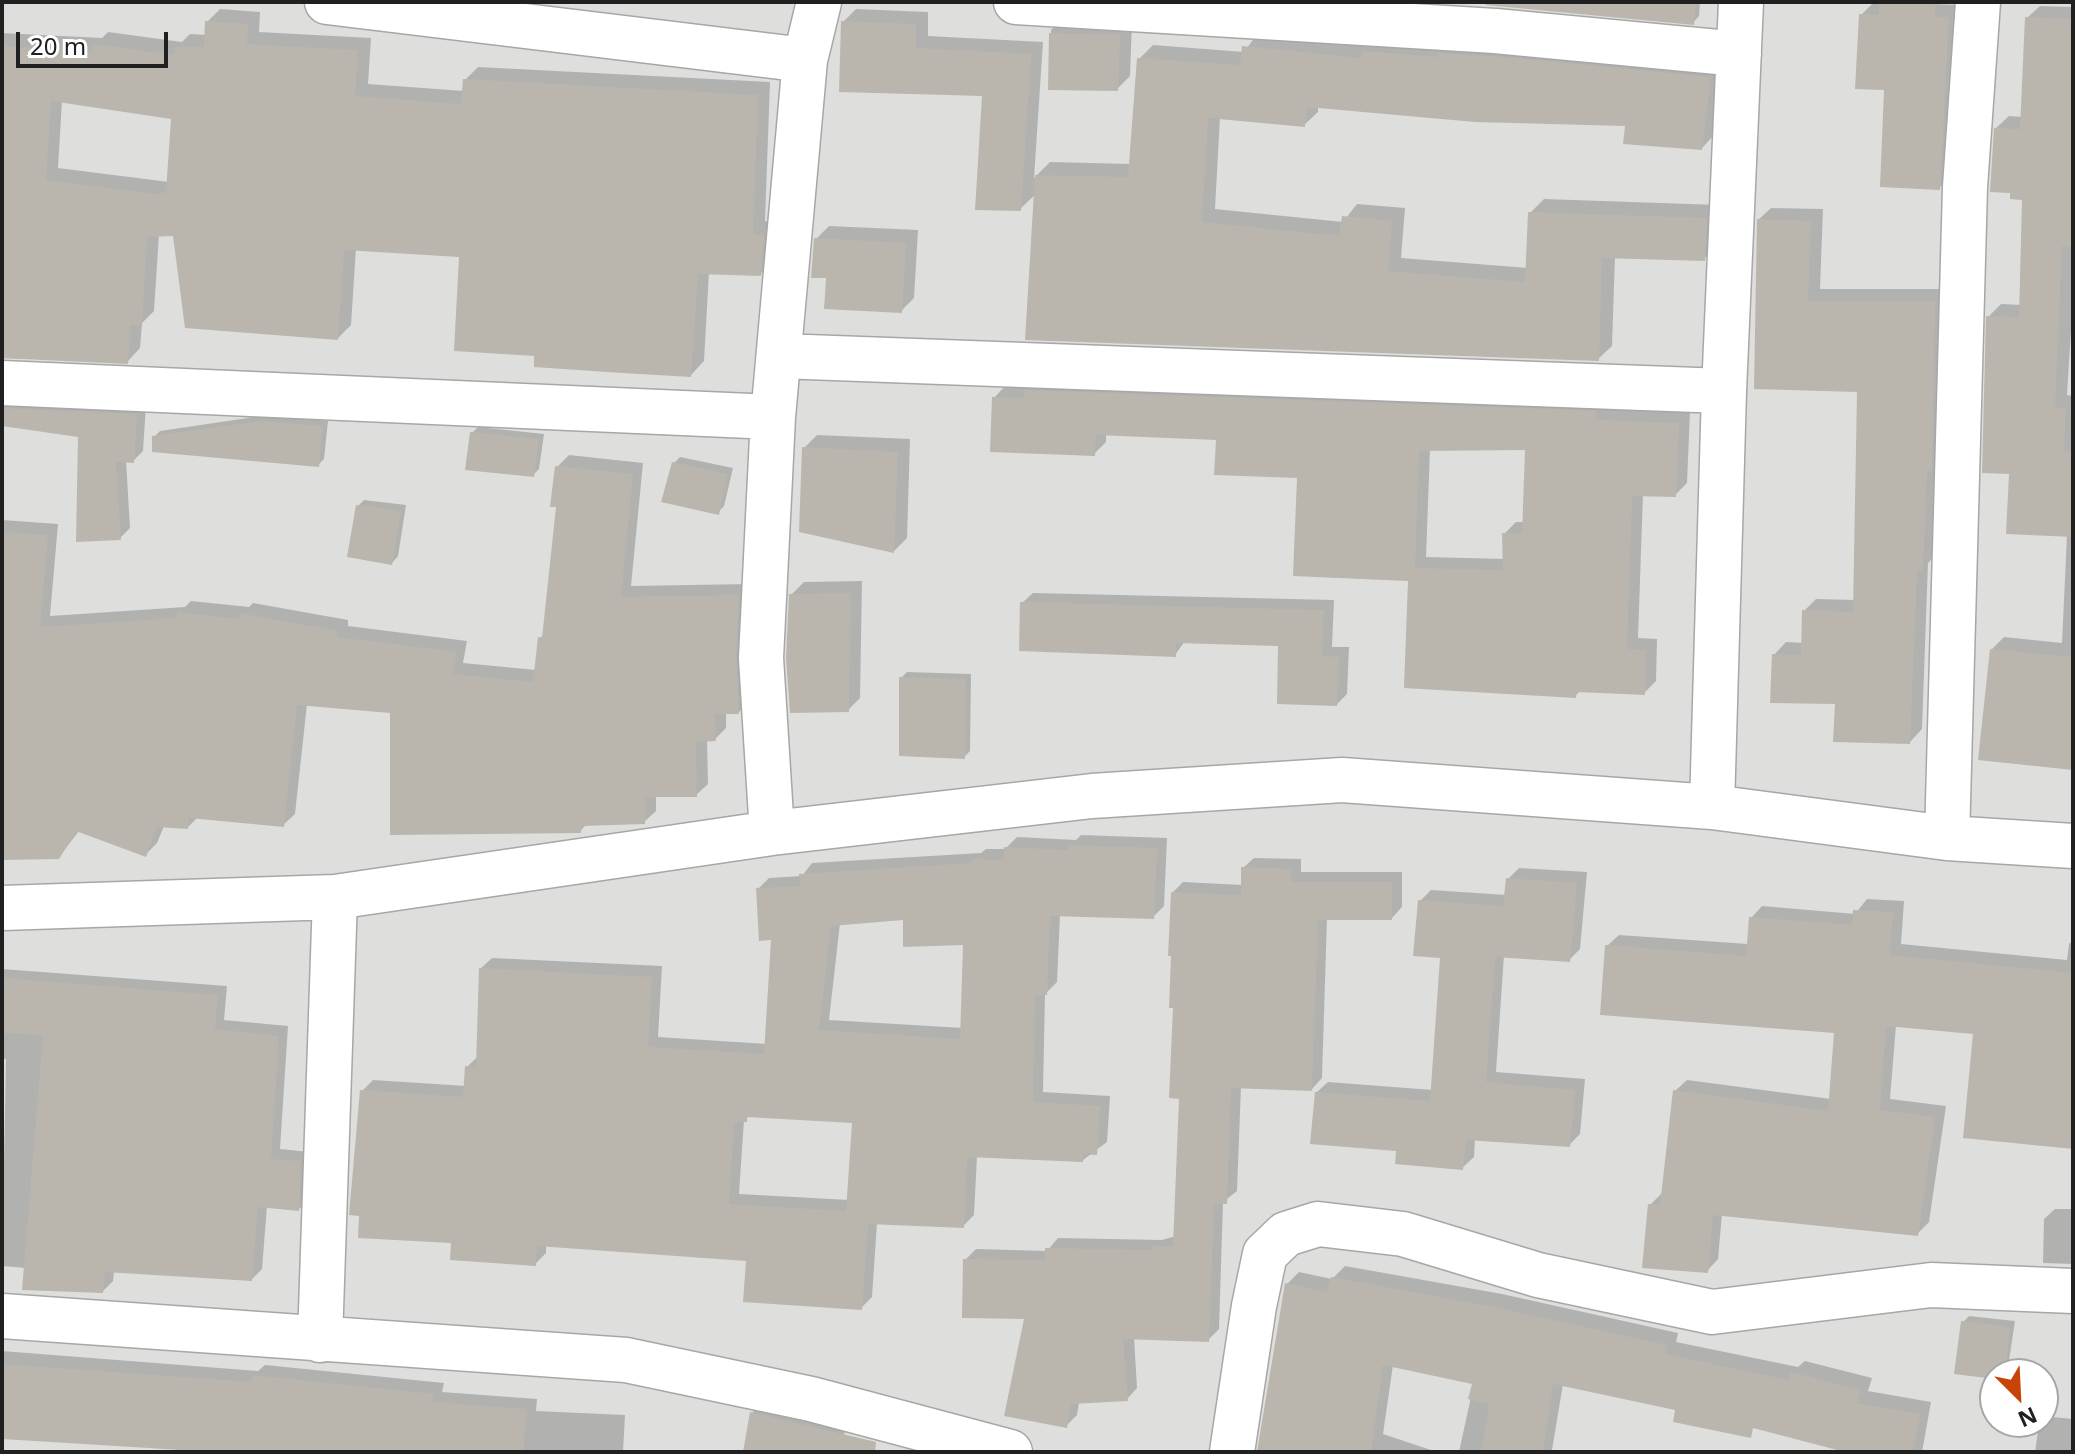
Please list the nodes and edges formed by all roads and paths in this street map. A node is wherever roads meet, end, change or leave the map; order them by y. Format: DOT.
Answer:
graph roads {
  1 [pos="327,2"];
  2 [pos="819,2"];
  3 [pos="1016,2"];
  4 [pos="1741,2"];
  5 [pos="1978,2"];
  6 [pos="1739,54"];
  7 [pos="805,60"];
  8 [pos="780,356"];
  9 [pos="2,383"];
  10 [pos="1724,391"];
  11 [pos="773,417"];
  12 [pos="1712,807"];
  13 [pos="772,833"];
  14 [pos="1947,838"];
  15 [pos="2073,846"];
  16 [pos="335,897"];
  17 [pos="2,908"];
  18 [pos="2073,1291"];
  19 [pos="2,1316"];
  20 [pos="320,1340"];
  21 [pos="1010,1452"];
  22 [pos="1232,1452"];
  1 -- 7 [label="street"];
  2 -- 7 [label="street"];
  3 -- 6 [label="street"];
  4 -- 6 [label="street"];
  5 -- 14 [label="street"];
  6 -- 10 [label="street"];
  7 -- 8 [label="street"];
  8 -- 10 [label="street"];
  8 -- 11 [label="street"];
  9 -- 11 [label="street"];
  10 -- 12 [label="street"];
  11 -- 13 [label="street"];
  12 -- 13 [label="street"];
  12 -- 14 [label="street"];
  13 -- 16 [label="street"];
  14 -- 15 [label="street"];
  16 -- 17 [label="street"];
  16 -- 20 [label="street"];
  18 -- 22 [label="street"];
  19 -- 20 [label="street"];
  20 -- 21 [label="street"];
}
